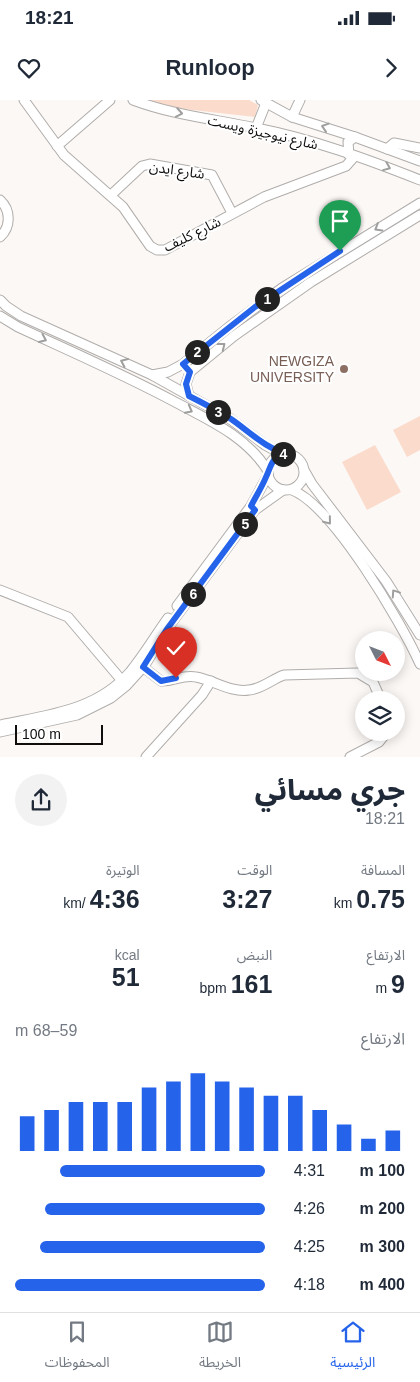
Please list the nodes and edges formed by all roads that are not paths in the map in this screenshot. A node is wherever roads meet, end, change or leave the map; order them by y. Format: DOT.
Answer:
graph roads {
  1 [pos="24,100"];
  2 [pos="110,100"];
  3 [pos="133,100"];
  4 [pos="300,100"];
  5 [pos="263,101"];
  6 [pos="292,117"];
  7 [pos="256,128"];
  8 [pos="355,137"];
  9 [pos="368,142"];
  10 [pos="57,146"];
  11 [pos="419,148"];
  12 [pos="387,149"];
  13 [pos="355,157"];
  14 [pos="417,160"];
  15 [pos="419,176"];
  16 [pos="111,195"];
  17 [pos="0,200"];
  18 [pos="420,203"];
  19 [pos="232,213"];
  20 [pos="420,215"];
  21 [pos="0,237"];
  22 [pos="0,300"];
  23 [pos="0,316"];
  24 [pos="93,348"];
  25 [pos="89,359"];
  26 [pos="183,364"];
  27 [pos="190,372"];
  28 [pos="152,375"];
  29 [pos="189,396"];
  30 [pos="288,454"];
  31 [pos="304,470"];
  32 [pos="268,473"];
  33 [pos="287,490"];
  34 [pos="253,508"];
  35 [pos="0,590"];
  36 [pos="420,635"];
  37 [pos="155,643"];
  38 [pos="416,646"];
  39 [pos="420,664"];
  40 [pos="143,667"];
  41 [pos="211,681"];
  42 [pos="124,683"];
  43 [pos="377,691"];
  44 [pos="0,725"];
  45 [pos="0,732"];
  46 [pos="380,741"];
  47 [pos="146,757"];
  48 [pos="350,757"];
  1 -- 10 [label="street, شارع كليف"];
  2 -- 10 [label="street"];
  3 -- 7 [label="street, شارع نيوجيزة ويست, one-way"];
  4 -- 6 [label="street"];
  5 -- 6 [label="street, شارع نيوجيزة ويست"];
  5 -- 7 [label="street"];
  8 -- 6 [label="street, شارع نيوجيزة ويست, one-way"];
  7 -- 13 [label="street, شارع نيوجيزة ويست"];
  8 -- 9 [label="street, شارع نيوجيزة ويست"];
  8 -- 13 [label="street"];
  9 -- 12 [label="street, شارع نيوجيزة ويست"];
  9 -- 13 [label="street"];
  10 -- 16 [label="street, شارع كليف"];
  11 -- 12 [label="street"];
  11 -- 14 [label="street"];
  12 -- 14 [label="street, شارع نيوجيزة ويست"];
  13 -- 15 [label="street, شارع نيوجيزة ويست, one-way"];
  13 -- 19 [label="street, شارع كليف"];
  16 -- 19 [label="street, شارع ايدن"];
  16 -- 19 [label="street, شارع كليف"];
  17 -- 21 [label="street"];
  18 -- 26 [label="street, one-way"];
  27 -- 20 [label="street, one-way"];
  22 -- 24 [label="street"];
  23 -- 25 [label="street, one-way"];
  24 -- 25 [label="street"];
  28 -- 24 [label="street, one-way"];
  25 -- 32 [label="street, one-way"];
  26 -- 27 [label="street"];
  26 -- 28 [label="street"];
  27 -- 29 [label="street"];
  28 -- 29 [label="street"];
  29 -- 30 [label="street"];
  30 -- 31 [label="street"];
  30 -- 32 [label="street"];
  31 -- 33 [label="street"];
  36 -- 31 [label="street, one-way"];
  32 -- 33 [label="street"];
  32 -- 34 [label="street"];
  33 -- 34 [label="street"];
  33 -- 38 [label="street, one-way"];
  34 -- 37 [label="street"];
  35 -- 42 [label="street"];
  37 -- 40 [label="street"];
  37 -- 42 [label="street"];
  38 -- 39 [label="street"];
  40 -- 41 [label="street"];
  40 -- 42 [label="street"];
  41 -- 43 [label="street"];
  41 -- 47 [label="street"];
  42 -- 44 [label="street"];
  42 -- 45 [label="street"];
  46 -- 48 [label="street"];
}
